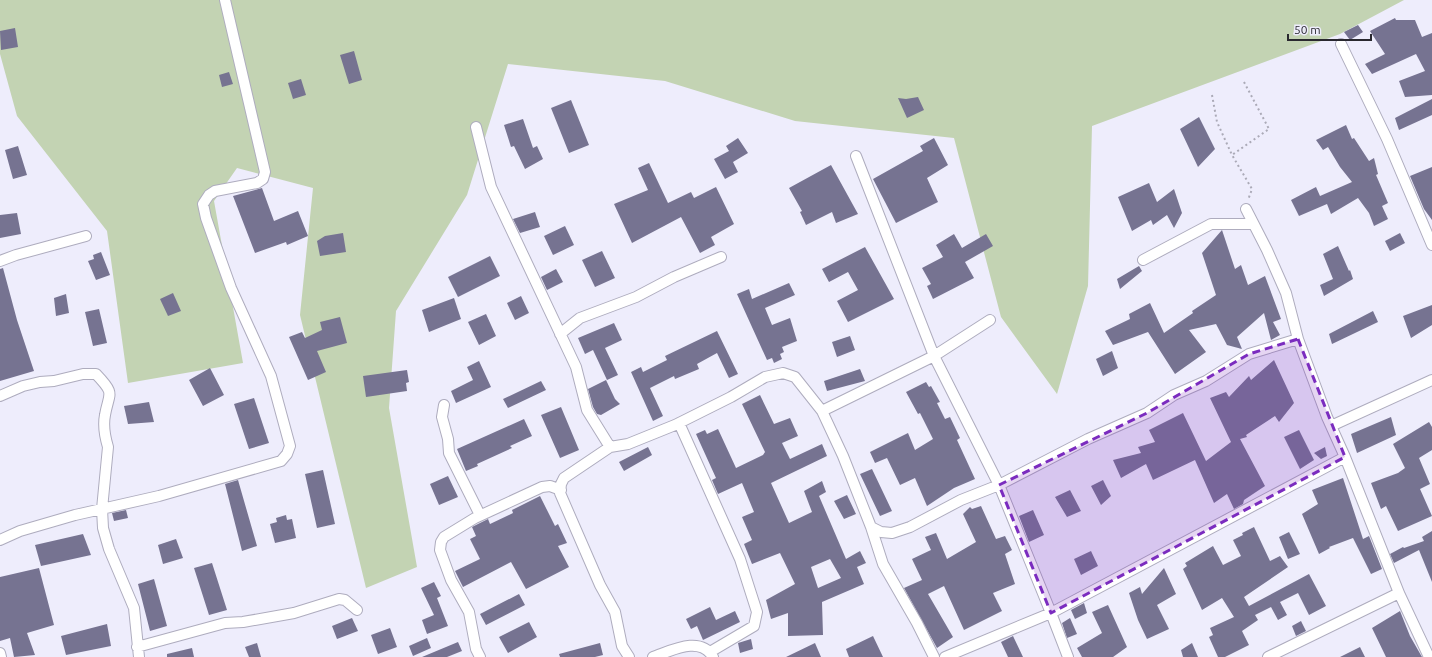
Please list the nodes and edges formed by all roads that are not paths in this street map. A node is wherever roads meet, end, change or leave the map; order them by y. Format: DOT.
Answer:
graph roads {
  1 [pos="225,0"];
  2 [pos="1341,44"];
  3 [pos="476,128"];
  4 [pos="856,156"];
  5 [pos="1246,209"];
  6 [pos="1253,224"];
  7 [pos="86,236"];
  8 [pos="1432,245"];
  9 [pos="721,258"];
  10 [pos="1143,260"];
  11 [pos="0,261"];
  12 [pos="990,320"];
  13 [pos="560,334"];
  14 [pos="1298,339"];
  15 [pos="934,356"];
  16 [pos="1432,380"];
  17 [pos="0,396"];
  18 [pos="444,405"];
  19 [pos="822,411"];
  20 [pos="678,423"];
  21 [pos="1331,426"];
  22 [pos="610,447"];
  23 [pos="1345,457"];
  24 [pos="999,484"];
  25 [pos="561,490"];
  26 [pos="102,509"];
  27 [pos="480,515"];
  28 [pos="871,528"];
  29 [pos="0,540"];
  30 [pos="1399,593"];
  31 [pos="357,610"];
  32 [pos="1051,613"];
  33 [pos="138,652"];
  34 [pos="0,653"];
  35 [pos="712,654"];
  36 [pos="1,657"];
  37 [pos="480,657"];
  38 [pos="629,657"];
  39 [pos="653,657"];
  40 [pos="934,657"];
  41 [pos="945,657"];
  42 [pos="1068,657"];
  43 [pos="1268,657"];
  44 [pos="1429,657"];
  1 -- 26 [label="street"];
  2 -- 8 [label="street"];
  3 -- 13 [label="street"];
  4 -- 15 [label="street"];
  5 -- 6 [label="street"];
  6 -- 10 [label="street"];
  6 -- 14 [label="street"];
  7 -- 11 [label="street"];
  9 -- 13 [label="street"];
  12 -- 15 [label="street"];
  13 -- 22 [label="street"];
  14 -- 21 [label="street"];
  14 -- 24 [label="street"];
  15 -- 19 [label="street"];
  15 -- 24 [label="street"];
  16 -- 21 [label="street"];
  17 -- 26 [label="street"];
  18 -- 27 [label="street"];
  19 -- 20 [label="street"];
  19 -- 28 [label="street"];
  20 -- 22 [label="street"];
  20 -- 35 [label="street"];
  21 -- 23 [label="street"];
  22 -- 25 [label="street"];
  23 -- 30 [label="street"];
  23 -- 32 [label="street"];
  24 -- 28 [label="street"];
  24 -- 32 [label="street"];
  25 -- 27 [label="street"];
  25 -- 38 [label="street"];
  26 -- 29 [label="street"];
  26 -- 33 [label="street"];
  27 -- 37 [label="street"];
  28 -- 40 [label="street"];
  30 -- 43 [label="street"];
  30 -- 44 [label="street"];
  31 -- 33 [label="street"];
  32 -- 41 [label="street"];
  32 -- 42 [label="street"];
  34 -- 36 [label="street"];
  35 -- 39 [label="street"];
}
